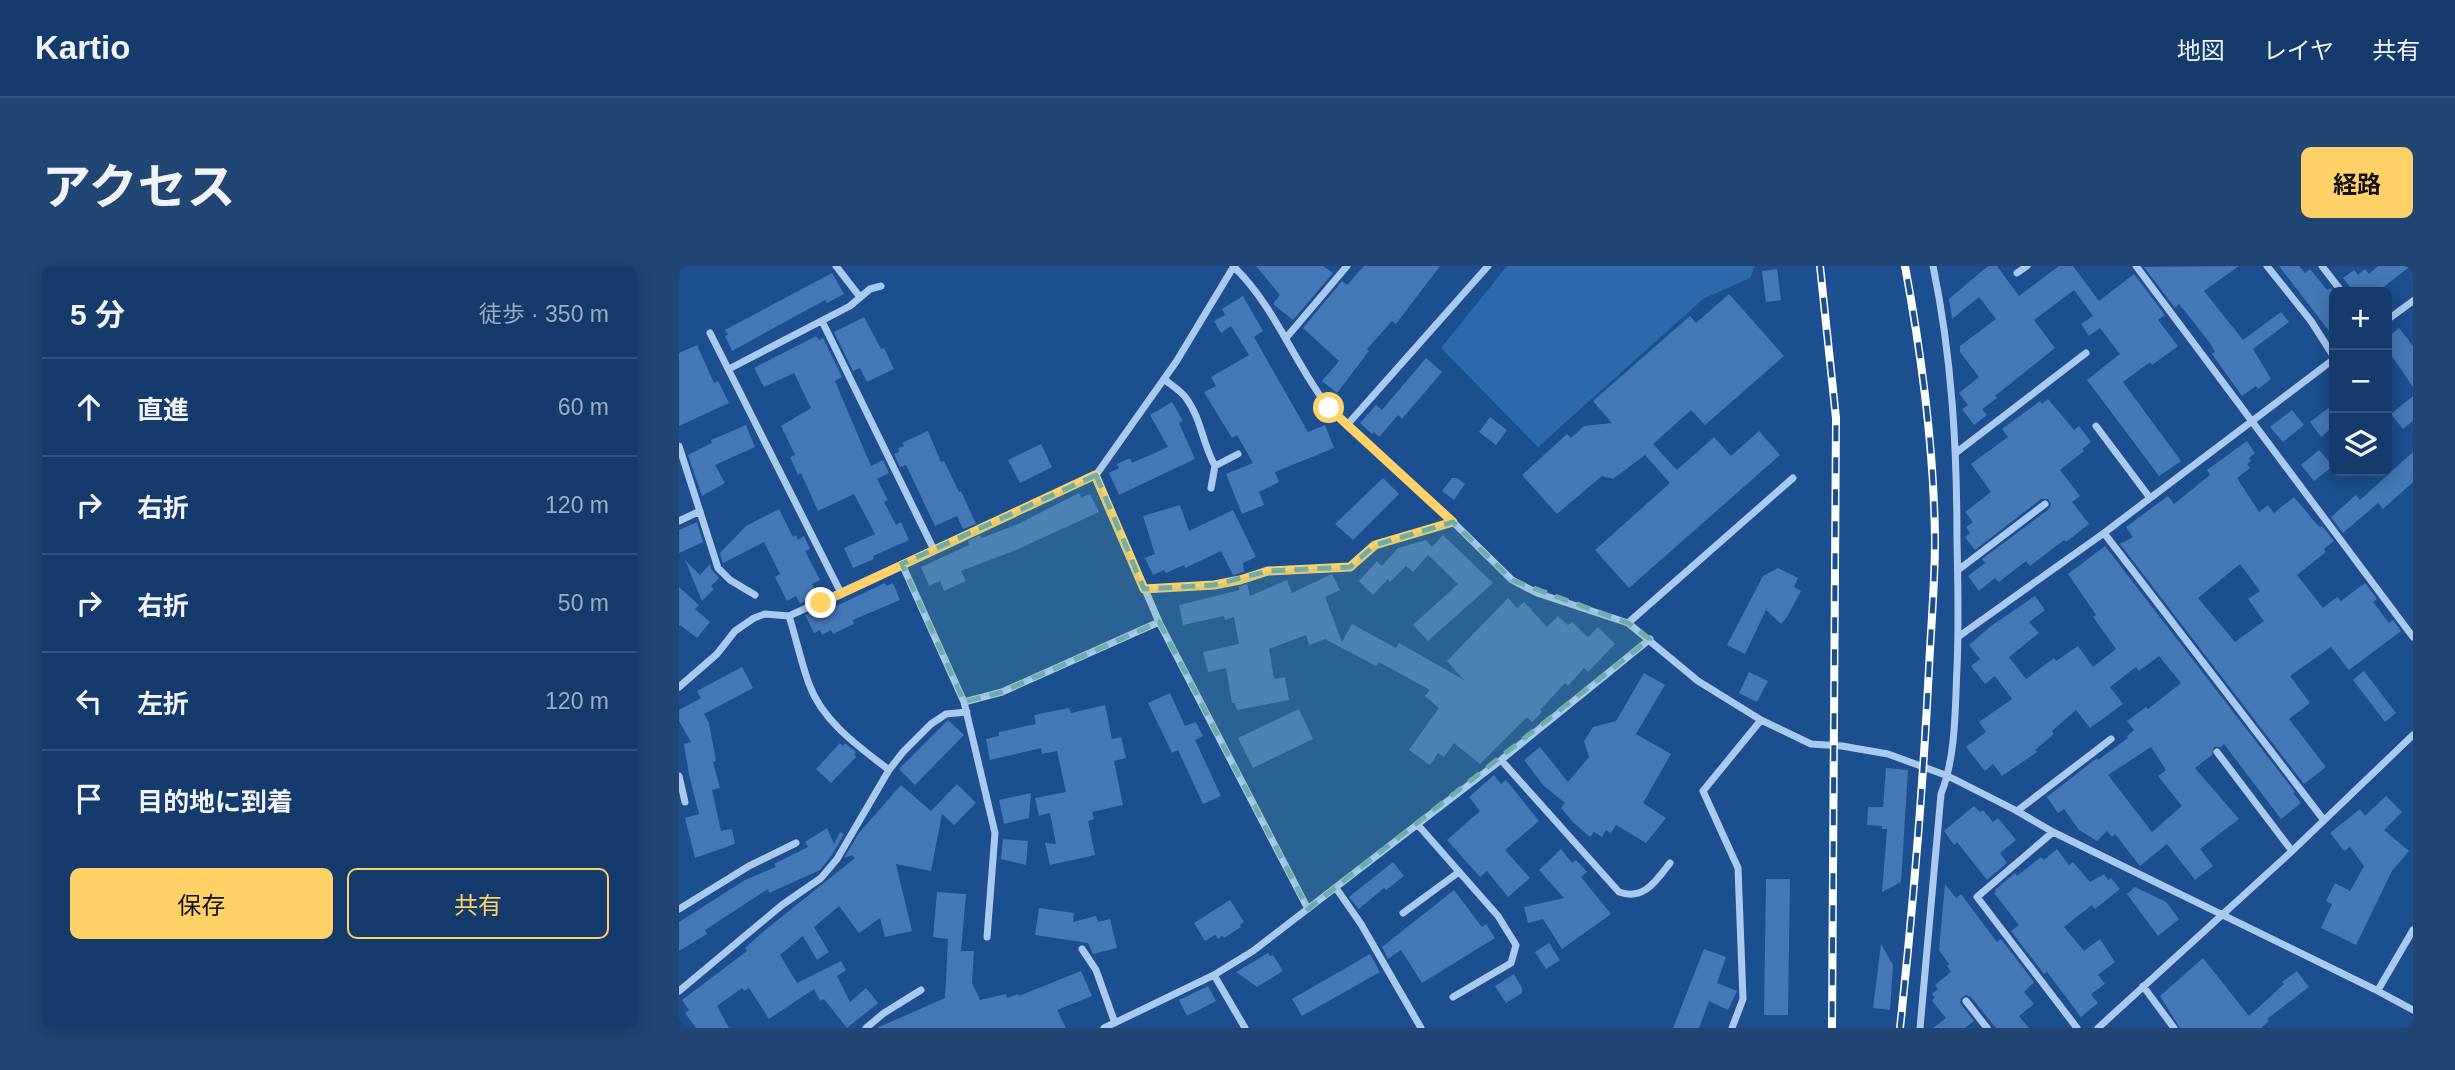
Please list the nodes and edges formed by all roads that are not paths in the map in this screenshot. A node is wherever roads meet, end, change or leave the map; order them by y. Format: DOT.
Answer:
graph roads {
  1 [pos="836,266"];
  2 [pos="1234,266"];
  3 [pos="1347,266"];
  4 [pos="1488,266"];
  5 [pos="1933,266"];
  6 [pos="2027,266"];
  7 [pos="2136,266"];
  8 [pos="2267,266"];
  9 [pos="2322,266"];
  10 [pos="2017,274"];
  11 [pos="881,286"];
  12 [pos="2338,287"];
  13 [pos="860,297"];
  14 [pos="2413,301"];
  15 [pos="2392,316"];
  16 [pos="822,321"];
  17 [pos="710,332"];
  18 [pos="1286,338"];
  19 [pos="2329,350"];
  20 [pos="2086,353"];
  21 [pos="2329,362"];
  22 [pos="729,369"];
  23 [pos="1164,379"];
  24 [pos="2251,420"];
  25 [pos="1347,425"];
  26 [pos="2096,426"];
  27 [pos="679,446"];
  28 [pos="1957,452"];
  29 [pos="1238,454"];
  30 [pos="1215,466"];
  31 [pos="1095,475"];
  32 [pos="1793,478"];
  33 [pos="1211,488"];
  34 [pos="2150,498"];
  35 [pos="2045,504"];
  36 [pos="700,511"];
  37 [pos="679,521"];
  38 [pos="1453,522"];
  39 [pos="2104,533"];
  40 [pos="934,550"];
  41 [pos="902,564"];
  42 [pos="1958,570"];
  43 [pos="1144,589"];
  44 [pos="841,593"];
  45 [pos="755,595"];
  46 [pos="789,616"];
  47 [pos="1159,622"];
  48 [pos="1628,622"];
  49 [pos="1958,637"];
  50 [pos="2413,637"];
  51 [pos="1650,639"];
  52 [pos="679,687"];
  53 [pos="964,702"];
  54 [pos="967,712"];
  55 [pos="1761,720"];
  56 [pos="2413,736"];
  57 [pos="2111,738"];
  58 [pos="2217,752"];
  59 [pos="1501,760"];
  60 [pos="889,770"];
  61 [pos="679,776"];
  62 [pos="1948,776"];
  63 [pos="685,802"];
  64 [pos="2017,811"];
  65 [pos="2323,819"];
  66 [pos="1417,825"];
  67 [pos="2053,832"];
  68 [pos="796,844"];
  69 [pos="2292,851"];
  70 [pos="1670,863"];
  71 [pos="1459,872"];
  72 [pos="1336,888"];
  73 [pos="679,909"];
  74 [pos="1308,909"];
  75 [pos="1403,913"];
  76 [pos="2222,914"];
  77 [pos="2413,930"];
  78 [pos="987,937"];
  79 [pos="1082,949"];
  80 [pos="1214,975"];
  81 [pos="2143,986"];
  82 [pos="921,990"];
  83 [pos="2378,990"];
  84 [pos="679,991"];
  85 [pos="1453,997"];
  86 [pos="1966,1001"];
  87 [pos="2413,1010"];
  88 [pos="1115,1023"];
  89 [pos="866,1028"];
  90 [pos="1104,1028"];
  91 [pos="1245,1028"];
  92 [pos="1421,1028"];
  93 [pos="1732,1028"];
  94 [pos="1920,1028"];
  95 [pos="1987,1028"];
  96 [pos="2077,1028"];
  97 [pos="2098,1028"];
  98 [pos="2174,1028"];
  1 -- 13 [label="street"];
  2 -- 18 [label="street"];
  2 -- 23 [label="street"];
  3 -- 18 [label="street"];
  4 -- 25 [label="street"];
  5 -- 28 [label="street"];
  6 -- 10 [label="street"];
  7 -- 24 [label="street"];
  8 -- 19 [label="street"];
  9 -- 12 [label="street"];
  11 -- 13 [label="street"];
  13 -- 16 [label="street"];
  14 -- 15 [label="street"];
  16 -- 22 [label="street"];
  16 -- 40 [label="street"];
  17 -- 22 [label="street"];
  18 -- 25 [label="street"];
  20 -- 28 [label="street"];
  21 -- 24 [label="street"];
  22 -- 44 [label="street"];
  23 -- 30 [label="street"];
  23 -- 31 [label="street"];
  24 -- 34 [label="street"];
  24 -- 50 [label="street"];
  25 -- 38 [label="street"];
  26 -- 34 [label="street"];
  27 -- 36 [label="street"];
  28 -- 42 [label="street"];
  29 -- 30 [label="street"];
  30 -- 33 [label="street"];
  31 -- 40 [label="street"];
  31 -- 43 [label="street"];
  32 -- 48 [label="street"];
  34 -- 39 [label="street"];
  35 -- 42 [label="street"];
  36 -- 37 [label="street"];
  36 -- 45 [label="street"];
  38 -- 43 [label="street"];
  38 -- 48 [label="street"];
  39 -- 49 [label="street"];
  39 -- 65 [label="street"];
  40 -- 41 [label="street"];
  41 -- 44 [label="street"];
  41 -- 53 [label="street"];
  42 -- 49 [label="street"];
  43 -- 47 [label="street"];
  44 -- 46 [label="street"];
  46 -- 52 [label="street"];
  46 -- 60 [label="street"];
  47 -- 53 [label="street"];
  47 -- 74 [label="street"];
  48 -- 51 [label="street"];
  49 -- 62 [label="street"];
  51 -- 55 [label="street"];
  51 -- 59 [label="street"];
  53 -- 54 [label="street"];
  54 -- 60 [label="street"];
  54 -- 78 [label="street"];
  55 -- 62 [label="street"];
  55 -- 93 [label="street"];
  56 -- 65 [label="street"];
  57 -- 64 [label="street"];
  58 -- 69 [label="street"];
  59 -- 66 [label="street"];
  59 -- 70 [label="street"];
  60 -- 84 [label="street"];
  61 -- 63 [label="street"];
  62 -- 64 [label="street"];
  62 -- 94 [label="street"];
  64 -- 67 [label="street"];
  65 -- 69 [label="street"];
  66 -- 71 [label="street"];
  66 -- 72 [label="street"];
  67 -- 76 [label="street"];
  67 -- 96 [label="street"];
  68 -- 73 [label="street"];
  69 -- 76 [label="street"];
  71 -- 75 [label="street"];
  71 -- 85 [label="street"];
  72 -- 74 [label="street"];
  72 -- 92 [label="street"];
  74 -- 80 [label="street"];
  76 -- 81 [label="street"];
  76 -- 83 [label="street"];
  77 -- 83 [label="street"];
  79 -- 88 [label="street"];
  80 -- 88 [label="street"];
  80 -- 91 [label="street"];
  81 -- 97 [label="street"];
  81 -- 98 [label="street"];
  82 -- 89 [label="street"];
  83 -- 87 [label="street"];
  86 -- 95 [label="street"];
  88 -- 90 [label="street"];
}
